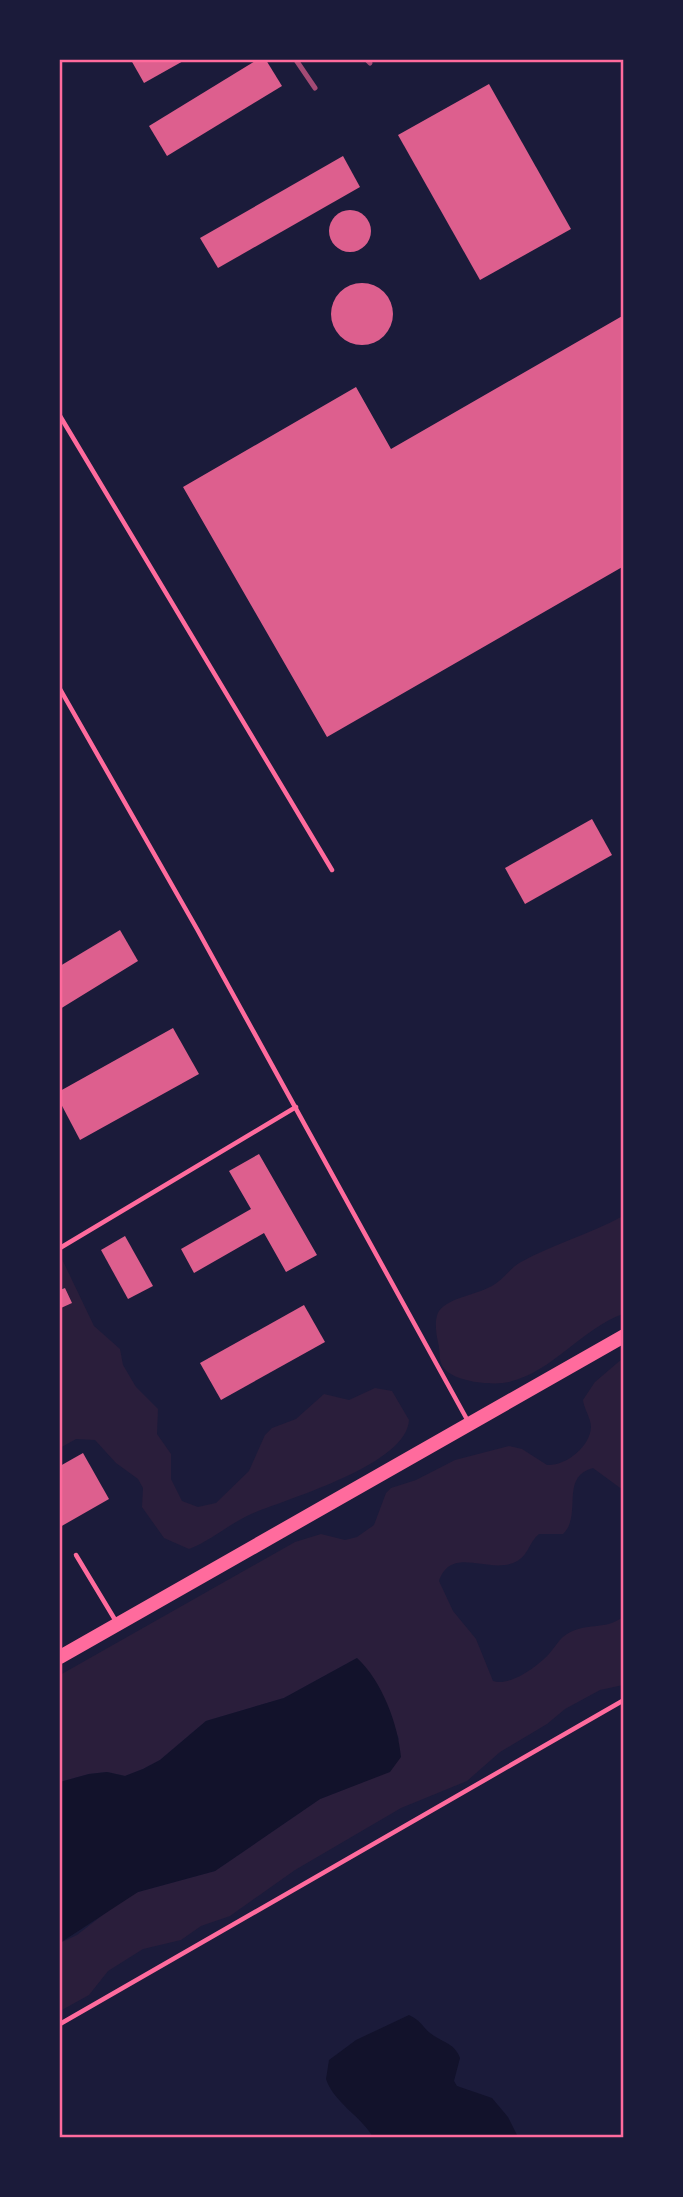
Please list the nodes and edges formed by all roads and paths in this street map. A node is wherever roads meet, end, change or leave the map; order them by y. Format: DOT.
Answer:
graph roads {
  1 [pos="60,416"];
  2 [pos="60,689"];
  3 [pos="332,870"];
  4 [pos="296,1107"];
  5 [pos="60,1248"];
  6 [pos="624,1336"];
  7 [pos="469,1424"];
  8 [pos="76,1555"];
  9 [pos="117,1624"];
  10 [pos="60,1657"];
  11 [pos="624,1700"];
  12 [pos="60,2024"];
  1 -- 3 [label="lane"];
  2 -- 4 [label="lane"];
  4 -- 5 [label="lane"];
  4 -- 7 [label="lane"];
  6 -- 7 [label="main road"];
  7 -- 9 [label="main road"];
  8 -- 9 [label="lane"];
  9 -- 10 [label="main road"];
  11 -- 12 [label="lane"];
}
